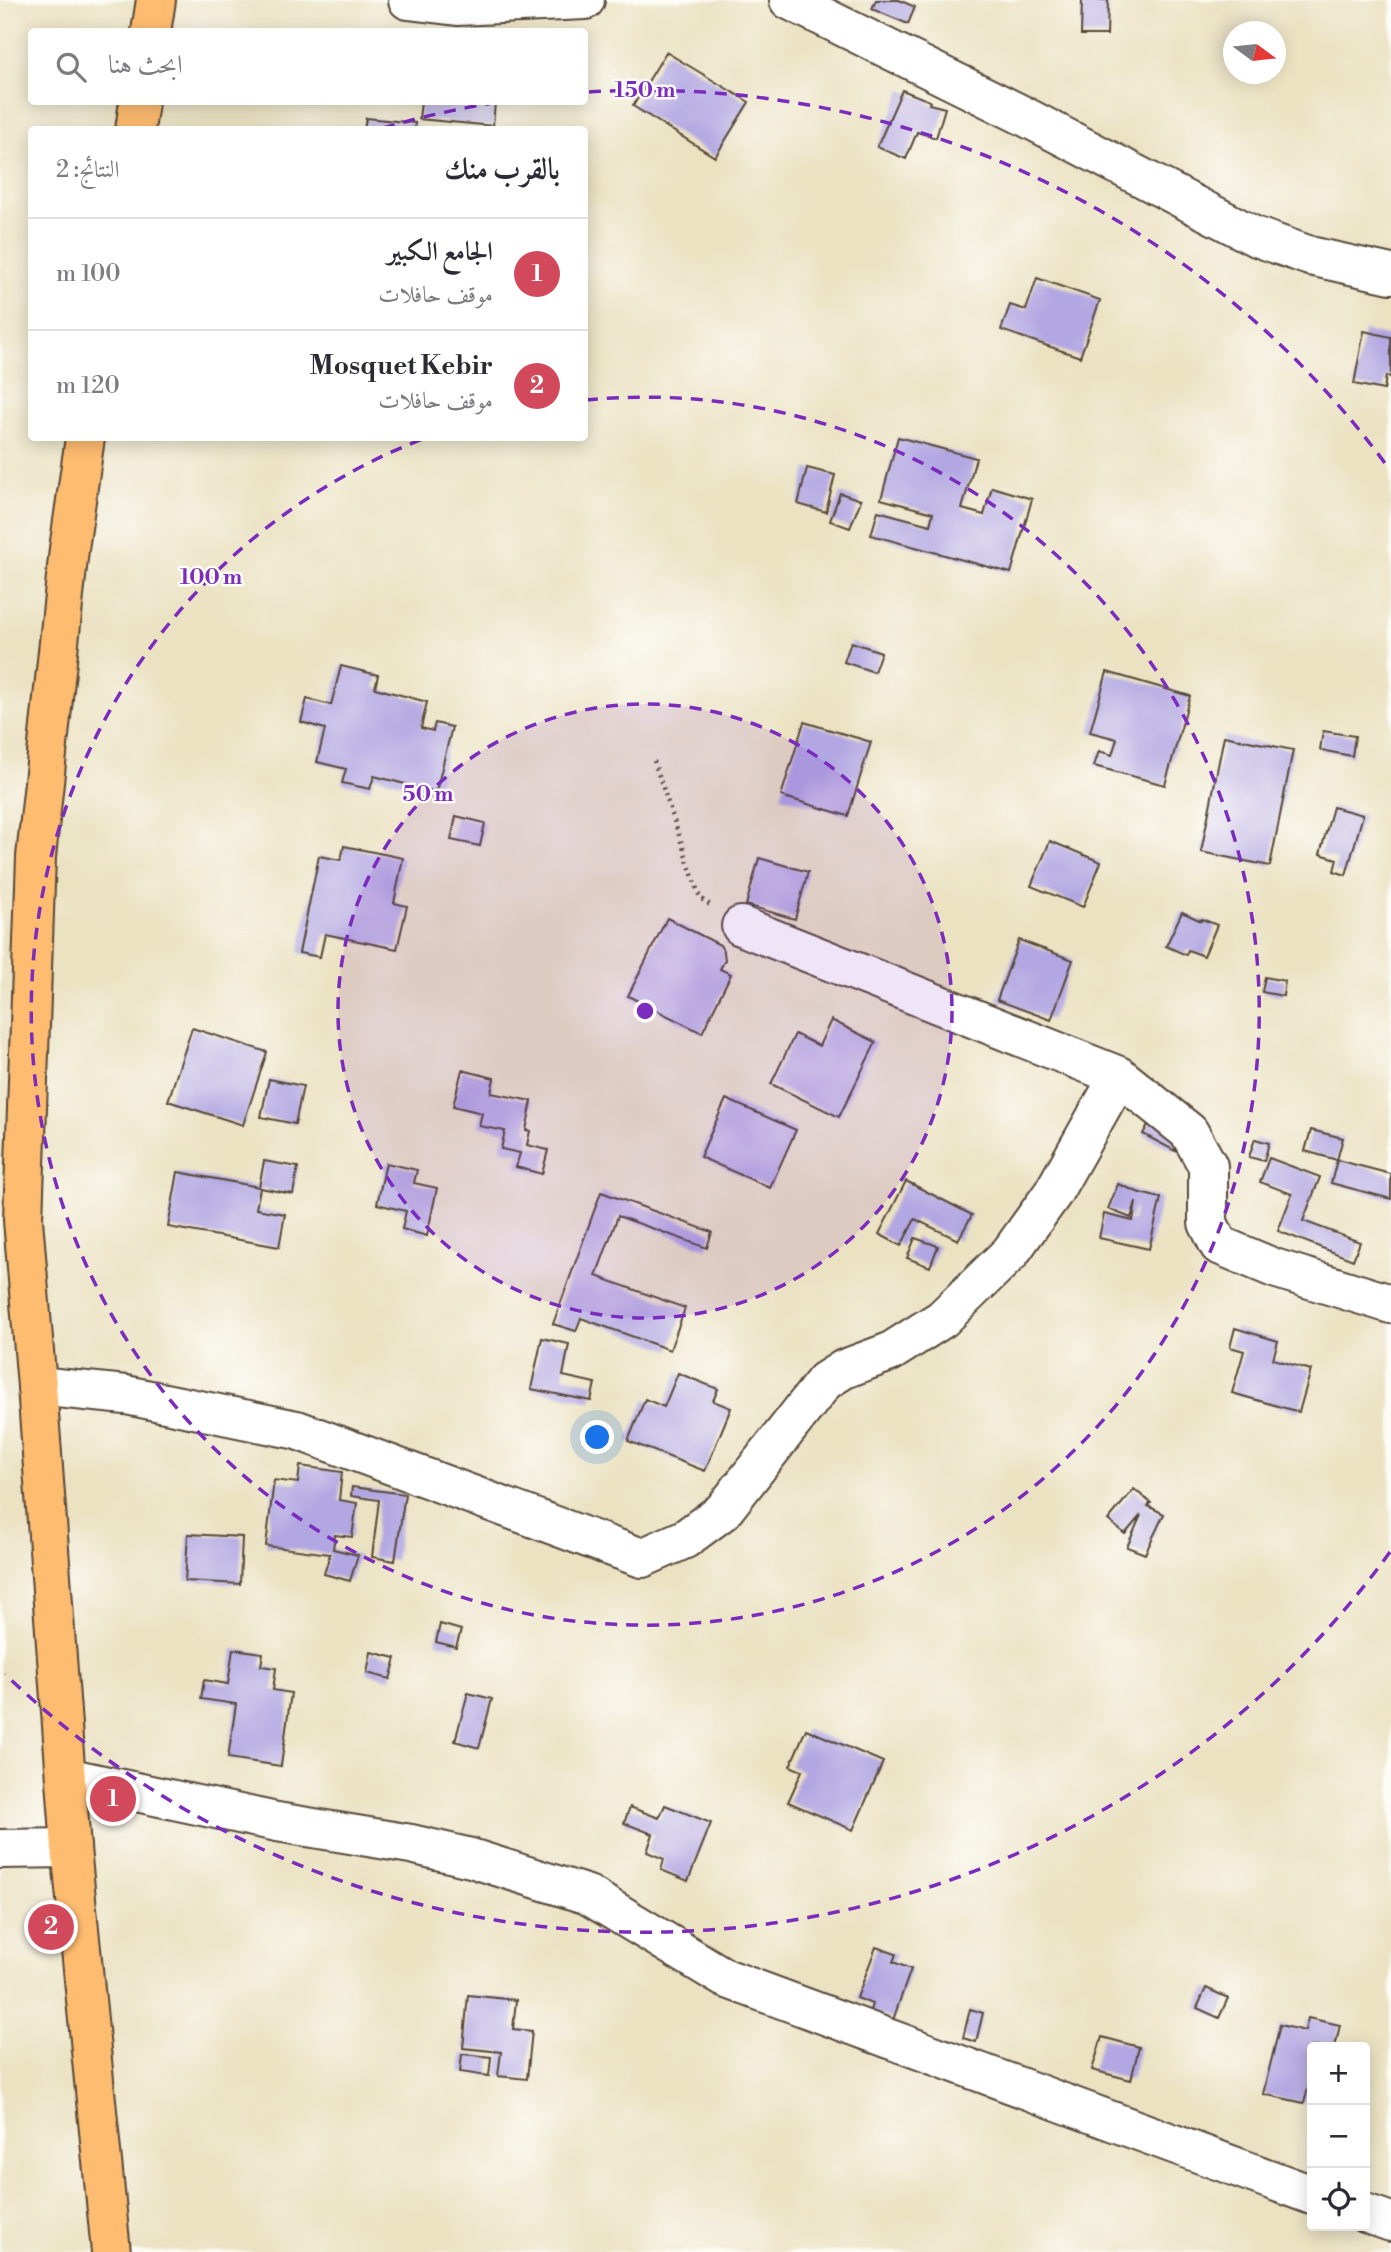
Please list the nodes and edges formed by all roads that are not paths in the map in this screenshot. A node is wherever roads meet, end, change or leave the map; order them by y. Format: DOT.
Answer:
graph roads {
  1 [pos="156,0"];
  2 [pos="408,0"];
  3 [pos="584,0"];
  4 [pos="789,0"];
  5 [pos="152,28"];
  6 [pos="139,105"];
  7 [pos="136,126"];
  8 [pos="1391,274"];
  9 [pos="85,441"];
  10 [pos="741,926"];
  11 [pos="1119,1076"];
  12 [pos="1391,1304"];
  13 [pos="37,1387"];
  14 [pos="66,1777"];
  15 [pos="71,1848"];
  16 [pos="0,1849"];
  17 [pos="1307,2193"];
  18 [pos="1370,2215"];
  19 [pos="1391,2222"];
  20 [pos="111,2252"];
  1 -- 5 [label="main road"];
  2 -- 3 [label="street"];
  4 -- 8 [label="street"];
  6 -- 7 [label="main road"];
  9 -- 13 [label="main road"];
  10 -- 11 [label="street"];
  11 -- 12 [label="street"];
  11 -- 13 [label="street"];
  13 -- 14 [label="main road"];
  14 -- 15 [label="main road"];
  14 -- 17 [label="street"];
  15 -- 16 [label="street"];
  15 -- 20 [label="main road"];
  18 -- 19 [label="street"];
}
